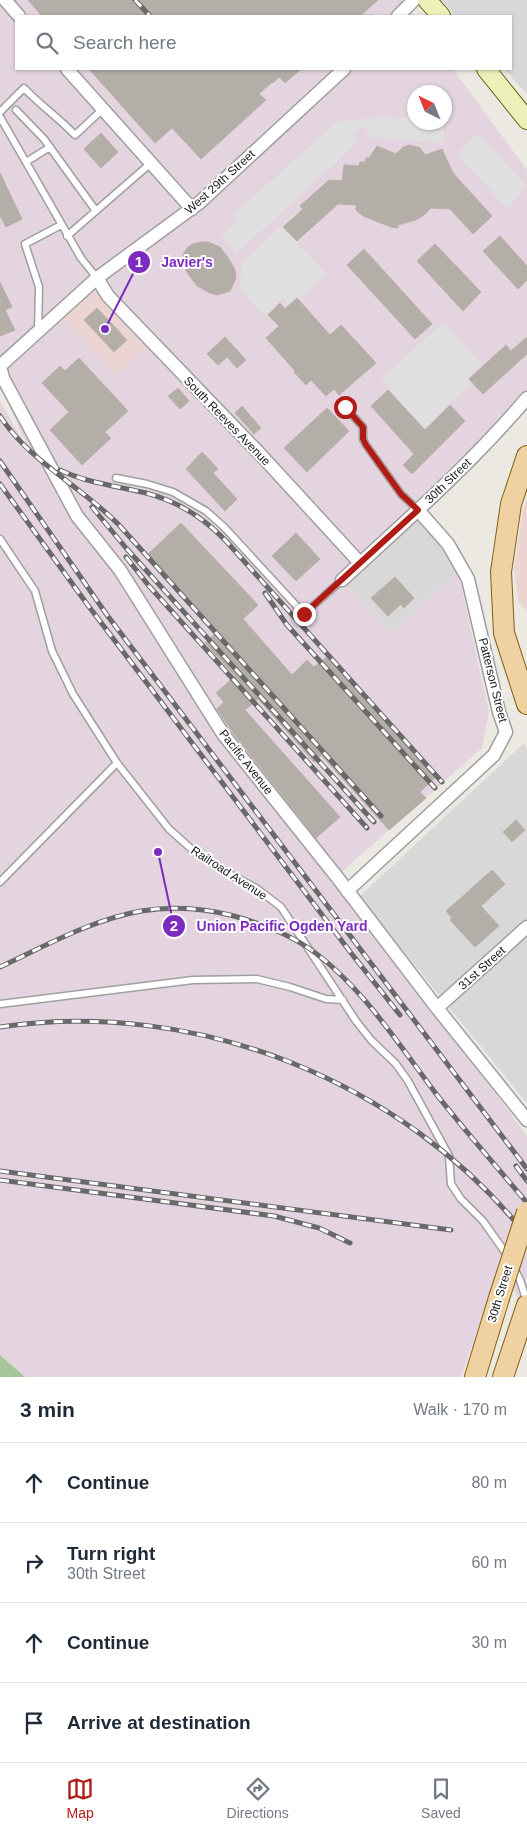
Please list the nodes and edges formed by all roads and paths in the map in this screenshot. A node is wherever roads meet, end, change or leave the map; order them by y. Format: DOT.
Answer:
graph roads {
  1 [pos="5,0"];
  2 [pos="414,0"];
  3 [pos="427,0"];
  4 [pos="18,15"];
  5 [pos="399,15"];
  6 [pos="440,15"];
  7 [pos="68,70"];
  8 [pos="343,70"];
  9 [pos="472,70"];
  10 [pos="487,70"];
  11 [pos="505,91"];
  12 [pos="103,109"];
  13 [pos="16,110"];
  14 [pos="0,112"];
  15 [pos="0,116"];
  16 [pos="527,120"];
  17 [pos="50,147"];
  18 [pos="26,162"];
  19 [pos="152,162"];
  20 [pos="192,208"];
  21 [pos="96,211"];
  22 [pos="61,225"];
  23 [pos="67,236"];
  24 [pos="97,278"];
  25 [pos="38,332"];
  26 [pos="1,370"];
  27 [pos="527,398"];
  28 [pos="345,407"];
  29 [pos="527,456"];
  30 [pos="116,478"];
  31 [pos="418,510"];
  32 [pos="0,539"];
  33 [pos="360,564"];
  34 [pos="342,580"];
  35 [pos="527,704"];
  36 [pos="116,763"];
  37 [pos="0,882"];
  38 [pos="346,891"];
  39 [pos="527,927"];
  40 [pos="343,1000"];
  41 [pos="0,1004"];
  42 [pos="437,1008"];
  43 [pos="527,1120"];
  44 [pos="527,1212"];
  45 [pos="527,1304"];
  46 [pos="475,1377"];
  47 [pos="503,1377"];
  1 -- 4 [label="street"];
  2 -- 5 [label="street"];
  3 -- 6 [label="main road"];
  7 -- 12 [label="street"];
  8 -- 20 [label="street, West 29th Street"];
  9 -- 11 [label="main road"];
  10 -- 11 [label="main road"];
  11 -- 16 [label="main road"];
  12 -- 14 [label="lane"];
  12 -- 19 [label="street"];
  13 -- 17 [label="lane"];
  15 -- 18 [label="lane"];
  17 -- 18 [label="lane"];
  17 -- 21 [label="lane"];
  18 -- 22 [label="lane"];
  19 -- 20 [label="street"];
  19 -- 21 [label="lane"];
  20 -- 24 [label="street, West 29th Street"];
  21 -- 23 [label="lane"];
  22 -- 23 [label="lane"];
  22 -- 25 [label="lane"];
  23 -- 24 [label="lane"];
  24 -- 25 [label="street, West 29th Street"];
  24 -- 33 [label="street, South Reeves Avenue"];
  25 -- 26 [label="street, West 29th Street"];
  26 -- 38 [label="street, Pacific Avenue"];
  27 -- 31 [label="street, 30th Street"];
  28 -- 31 [label="lane"];
  29 -- 35 [label="main road"];
  30 -- 34 [label="lane"];
  31 -- 33 [label="street, 30th Street"];
  31 -- 38 [label="street, Patterson Street"];
  32 -- 36 [label="lane, Railroad Avenue"];
  33 -- 34 [label="street, 30th Street"];
  36 -- 37 [label="lane"];
  36 -- 40 [label="lane, Railroad Avenue"];
  38 -- 42 [label="street, Pacific Avenue"];
  39 -- 42 [label="street, 31st Street"];
  40 -- 41 [label="lane"];
  40 -- 45 [label="lane, Railroad Avenue"];
  42 -- 43 [label="street, Pacific Avenue"];
  44 -- 46 [label="main road, 30th Street, bridge"];
  45 -- 47 [label="main road"];
}
